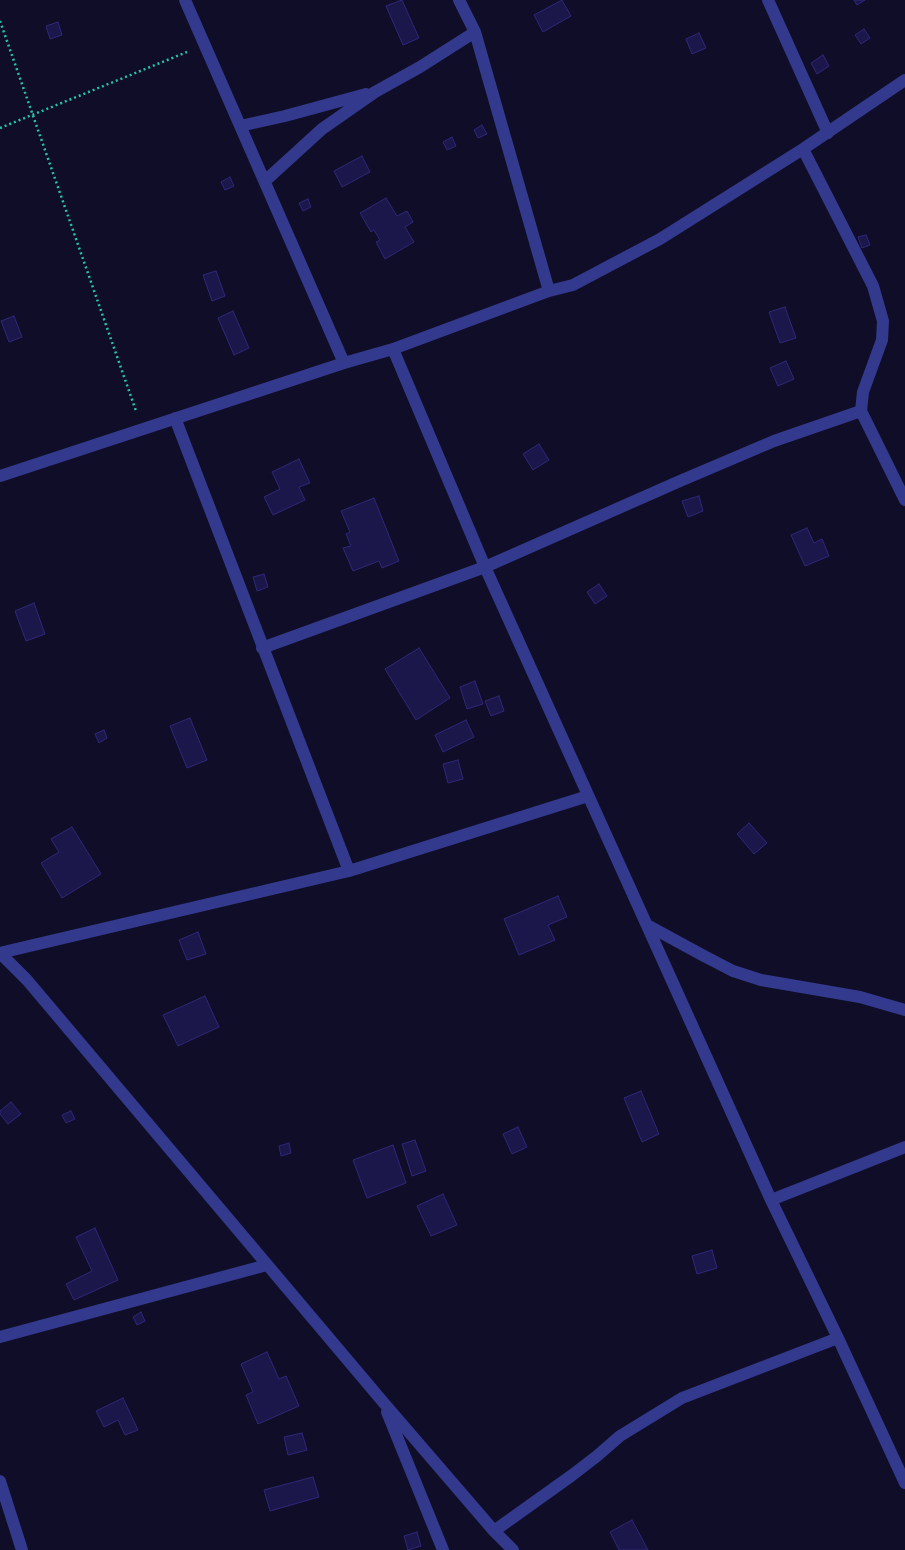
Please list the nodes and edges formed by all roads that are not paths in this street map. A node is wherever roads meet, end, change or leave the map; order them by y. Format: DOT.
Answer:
graph roads {
  1 [pos="185,0"];
  2 [pos="459,0"];
  3 [pos="768,0"];
  4 [pos="475,32"];
  5 [pos="905,80"];
  6 [pos="375,92"];
  7 [pos="240,126"];
  8 [pos="828,133"];
  9 [pos="803,149"];
  10 [pos="265,181"];
  11 [pos="549,291"];
  12 [pos="393,349"];
  13 [pos="344,363"];
  14 [pos="861,411"];
  15 [pos="175,418"];
  16 [pos="0,476"];
  17 [pos="905,500"];
  18 [pos="485,567"];
  19 [pos="262,648"];
  20 [pos="588,796"];
  21 [pos="349,871"];
  22 [pos="647,925"];
  23 [pos="905,1010"];
  24 [pos="905,1146"];
  25 [pos="771,1200"];
  26 [pos="267,1265"];
  27 [pos="0,1337"];
  28 [pos="838,1338"];
  29 [pos="382,1402"];
  30 [pos="0,1481"];
  31 [pos="905,1483"];
  32 [pos="494,1531"];
  33 [pos="22,1550"];
  34 [pos="443,1550"];
  35 [pos="512,1550"];
  1 -- 7 [label="street"];
  2 -- 4 [label="street"];
  3 -- 8 [label="street"];
  4 -- 6 [label="street"];
  4 -- 11 [label="street"];
  5 -- 8 [label="street"];
  6 -- 7 [label="street"];
  6 -- 10 [label="street"];
  7 -- 10 [label="street"];
  8 -- 9 [label="street"];
  9 -- 11 [label="street"];
  9 -- 14 [label="street"];
  10 -- 13 [label="street"];
  11 -- 12 [label="street"];
  12 -- 13 [label="street"];
  12 -- 18 [label="street"];
  13 -- 15 [label="street"];
  14 -- 17 [label="street"];
  14 -- 18 [label="street"];
  15 -- 16 [label="street"];
  15 -- 19 [label="street"];
  18 -- 19 [label="street"];
  18 -- 20 [label="street"];
  19 -- 21 [label="street"];
  20 -- 21 [label="street"];
  20 -- 22 [label="street"];
  21 -- 26 [label="street"];
  22 -- 23 [label="street"];
  22 -- 25 [label="street"];
  24 -- 25 [label="street"];
  25 -- 28 [label="street"];
  26 -- 27 [label="street"];
  26 -- 29 [label="street"];
  28 -- 31 [label="street"];
  28 -- 32 [label="street"];
  29 -- 32 [label="street"];
  29 -- 34 [label="street"];
  30 -- 33 [label="street"];
  32 -- 35 [label="street"];
}
